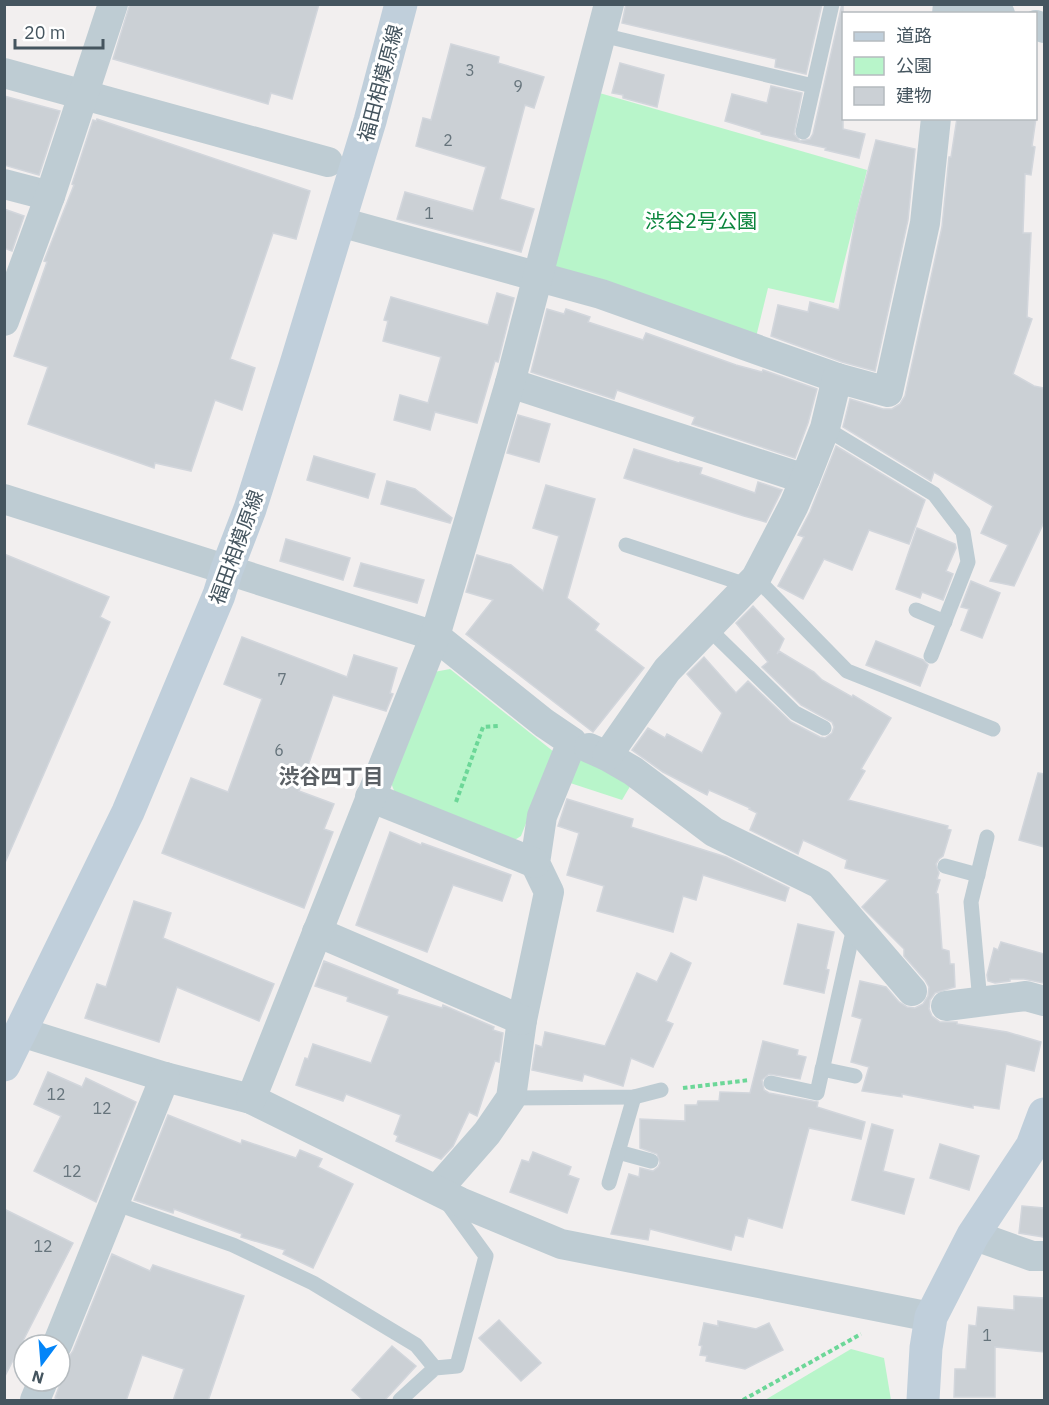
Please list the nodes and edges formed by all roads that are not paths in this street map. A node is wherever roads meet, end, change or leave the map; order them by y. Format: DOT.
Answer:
graph roads {
  1 [pos="113,4"];
  2 [pos="401,4"];
  3 [pos="609,4"];
  4 [pos="832,4"];
  5 [pos="971,4"];
  6 [pos="993,12"];
  7 [pos="602,34"];
  8 [pos="4,73"];
  9 [pos="813,86"];
  10 [pos="84,95"];
  11 [pos="936,120"];
  12 [pos="803,132"];
  13 [pos="328,162"];
  14 [pos="4,184"];
  15 [pos="50,196"];
  16 [pos="340,222"];
  17 [pos="539,277"];
  18 [pos="4,321"];
  19 [pos="837,378"];
  20 [pos="510,383"];
  21 [pos="825,428"];
  22 [pos="805,479"];
  23 [pos="4,499"];
  24 [pos="626,545"];
  25 [pos="227,569"];
  26 [pos="753,582"];
  27 [pos="916,610"];
  28 [pos="945,622"];
  29 [pos="708,628"];
  30 [pos="435,636"];
  31 [pos="931,656"];
  32 [pos="824,728"];
  33 [pos="993,729"];
  34 [pos="572,742"];
  35 [pos="607,756"];
  36 [pos="370,798"];
  37 [pos="987,837"];
  38 [pos="535,863"];
  39 [pos="945,866"];
  40 [pos="978,875"];
  41 [pos="855,923"];
  42 [pos="317,932"];
  43 [pos="912,991"];
  44 [pos="1044,1001"];
  45 [pos="980,1002"];
  46 [pos="946,1006"];
  47 [pos="522,1020"];
  48 [pos="13,1030"];
  49 [pos="4,1065"];
  50 [pos="822,1069"];
  51 [pos="855,1076"];
  52 [pos="165,1077"];
  53 [pos="771,1083"];
  54 [pos="661,1090"];
  55 [pos="634,1097"];
  56 [pos="511,1098"];
  57 [pos="251,1099"];
  58 [pos="1044,1114"];
  59 [pos="618,1152"];
  60 [pos="651,1161"];
  61 [pos="609,1183"];
  62 [pos="437,1190"];
  63 [pos="114,1203"];
  64 [pos="973,1235"];
  65 [pos="1044,1256"];
  66 [pos="931,1317"];
  67 [pos="62,1333"];
  68 [pos="435,1368"];
  69 [pos="400,1401"];
  70 [pos="923,1401"];
  1 -- 10 [label="street"];
  2 -- 16 [label="street, 福田相模原線"];
  3 -- 7 [label="street"];
  4 -- 9 [label="lane"];
  5 -- 6 [label="street"];
  7 -- 9 [label="lane"];
  7 -- 17 [label="street"];
  8 -- 10 [label="street"];
  9 -- 12 [label="lane"];
  10 -- 13 [label="street"];
  10 -- 15 [label="street"];
  11 -- 19 [label="street"];
  14 -- 15 [label="street"];
  15 -- 18 [label="street"];
  16 -- 17 [label="street"];
  16 -- 25 [label="street, 福田相模原線"];
  17 -- 19 [label="street"];
  17 -- 20 [label="street"];
  19 -- 21 [label="street"];
  20 -- 22 [label="street"];
  20 -- 30 [label="street"];
  21 -- 22 [label="street"];
  21 -- 28 [label="lane"];
  22 -- 26 [label="street"];
  23 -- 25 [label="street"];
  24 -- 26 [label="lane"];
  25 -- 30 [label="street"];
  25 -- 48 [label="street, 福田相模原線"];
  26 -- 29 [label="street"];
  26 -- 33 [label="lane"];
  27 -- 28 [label="lane"];
  28 -- 31 [label="lane"];
  29 -- 32 [label="lane"];
  29 -- 35 [label="street"];
  30 -- 34 [label="street"];
  30 -- 36 [label="street"];
  34 -- 35 [label="street"];
  34 -- 38 [label="street"];
  35 -- 41 [label="street"];
  36 -- 38 [label="street"];
  36 -- 42 [label="street"];
  37 -- 40 [label="lane"];
  38 -- 47 [label="street"];
  39 -- 40 [label="lane"];
  40 -- 45 [label="lane"];
  41 -- 43 [label="street"];
  41 -- 50 [label="lane"];
  42 -- 47 [label="street"];
  42 -- 57 [label="street"];
  44 -- 45 [label="street"];
  45 -- 46 [label="street"];
  47 -- 56 [label="street"];
  48 -- 49 [label="street, 福田相模原線"];
  48 -- 52 [label="street"];
  50 -- 51 [label="lane"];
  50 -- 53 [label="lane"];
  52 -- 57 [label="street"];
  52 -- 63 [label="street"];
  54 -- 55 [label="lane"];
  55 -- 56 [label="lane"];
  55 -- 59 [label="lane"];
  56 -- 62 [label="street"];
  57 -- 62 [label="street"];
  58 -- 64 [label="street"];
  59 -- 60 [label="lane"];
  59 -- 61 [label="lane"];
  62 -- 66 [label="street"];
  62 -- 68 [label="lane"];
  63 -- 67 [label="street"];
  63 -- 68 [label="lane"];
  64 -- 65 [label="street"];
  64 -- 66 [label="street"];
  66 -- 70 [label="street"];
  68 -- 69 [label="lane"];
}
